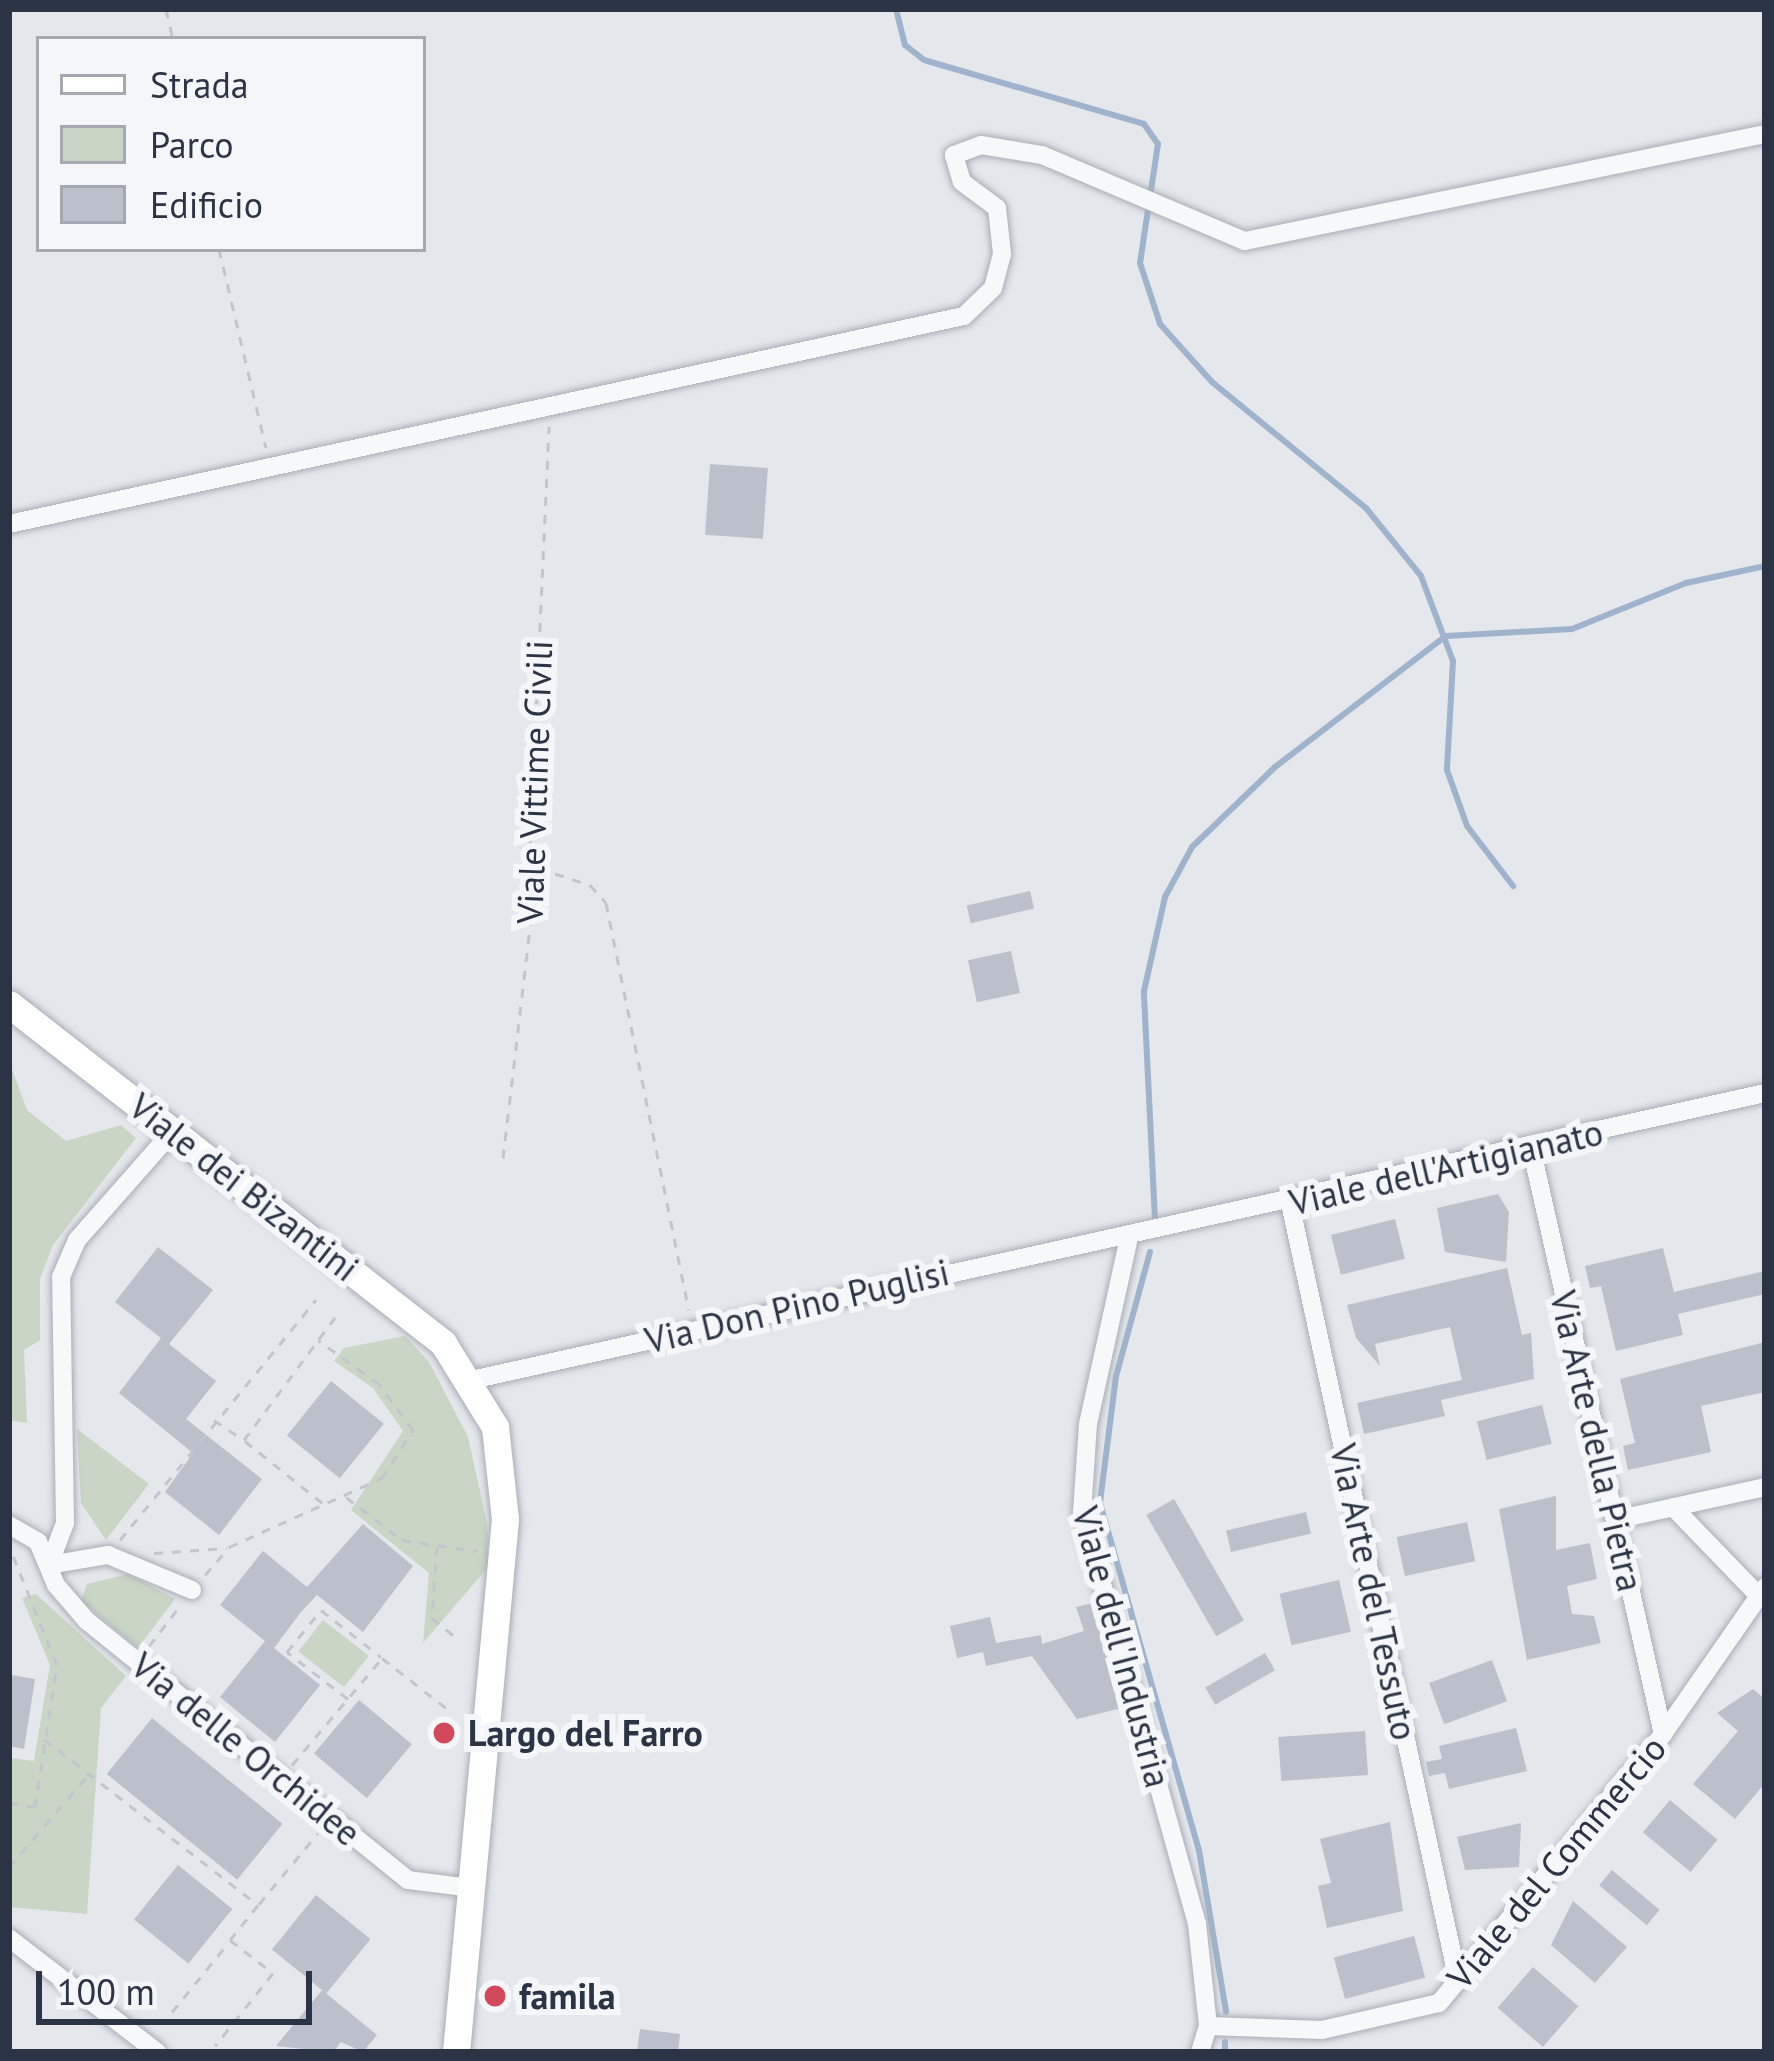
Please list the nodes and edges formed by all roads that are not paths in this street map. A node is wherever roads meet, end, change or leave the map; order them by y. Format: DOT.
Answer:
graph roads {
  1 [pos="1765,134"];
  2 [pos="9,524"];
  3 [pos="9,1004"];
  4 [pos="1765,1093"];
  5 [pos="173,1131"];
  6 [pos="1531,1148"];
  7 [pos="1290,1203"];
  8 [pos="1128,1241"];
  9 [pos="467,1381"];
  10 [pos="1765,1486"];
  11 [pos="1673,1507"];
  12 [pos="1615,1520"];
  13 [pos="9,1525"];
  14 [pos="49,1565"];
  15 [pos="192,1590"];
  16 [pos="1762,1591"];
  17 [pos="1663,1734"];
  18 [pos="471,1888"];
  19 [pos="9,1938"];
  20 [pos="1459,1982"];
  21 [pos="1208,2026"];
  22 [pos="157,2052"];
  23 [pos="455,2052"];
  24 [pos="1200,2052"];
  1 -- 2 [label="street"];
  3 -- 5 [label="street, Viale dei Bizantini"];
  4 -- 6 [label="street, Viale dell'Artigianato"];
  5 -- 9 [label="street, Viale dei Bizantini"];
  5 -- 14 [label="street"];
  6 -- 7 [label="street, Viale dell'Artigianato"];
  6 -- 12 [label="street, Via Arte della Pietra"];
  7 -- 8 [label="street, Viale dell'Artigianato"];
  7 -- 20 [label="street, Via Arte del Tessuto"];
  8 -- 9 [label="street, Via Don Pino Puglisi"];
  8 -- 21 [label="street, Viale dell'Industria"];
  9 -- 18 [label="street, Viale dei Bizantini"];
  10 -- 11 [label="street"];
  11 -- 12 [label="street"];
  11 -- 16 [label="street"];
  12 -- 17 [label="street, Via Arte della Pietra"];
  13 -- 14 [label="street, Via delle Orchidee"];
  14 -- 15 [label="street"];
  14 -- 18 [label="street, Via delle Orchidee"];
  16 -- 17 [label="street, Viale del Commercio"];
  17 -- 20 [label="street, Viale del Commercio"];
  18 -- 23 [label="street, Viale dei Bizantini"];
  19 -- 22 [label="street"];
  20 -- 21 [label="street, Viale del Commercio"];
  21 -- 24 [label="street, Viale dell'Industria"];
}
